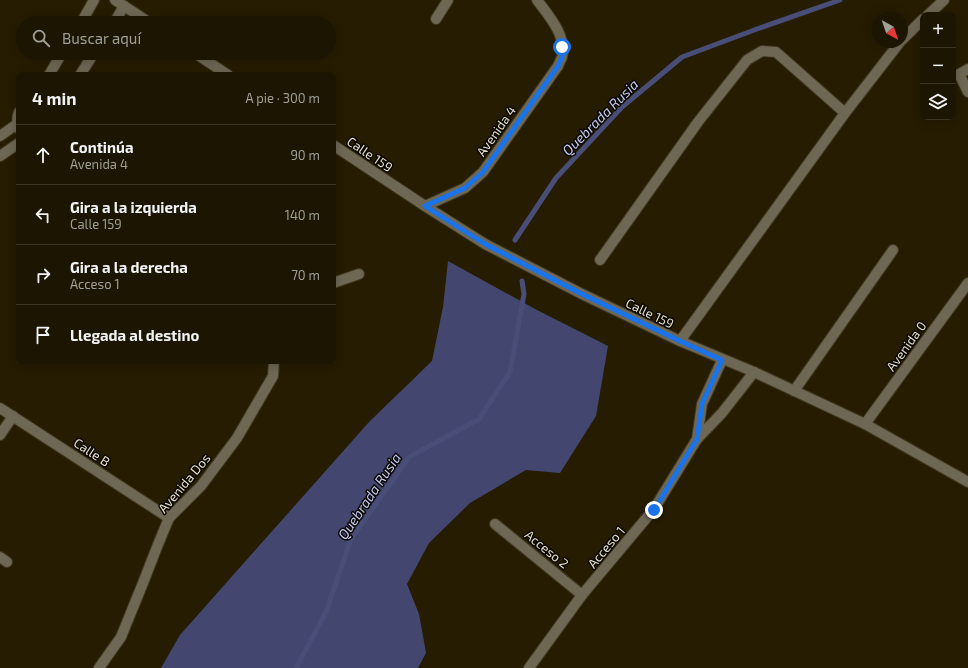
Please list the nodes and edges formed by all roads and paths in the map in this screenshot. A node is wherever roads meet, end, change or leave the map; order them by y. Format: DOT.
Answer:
graph roads {
  1 [pos="94,0"];
  2 [pos="116,0"];
  3 [pos="448,0"];
  4 [pos="537,0"];
  5 [pos="944,0"];
  6 [pos="124,6"];
  7 [pos="931,12"];
  8 [pos="84,16"];
  9 [pos="118,16"];
  10 [pos="139,16"];
  11 [pos="436,18"];
  12 [pos="920,22"];
  13 [pos="908,34"];
  14 [pos="895,48"];
  15 [pos="58,60"];
  16 [pos="90,60"];
  17 [pos="206,60"];
  18 [pos="968,69"];
  19 [pos="51,72"];
  20 [pos="82,72"];
  21 [pos="224,72"];
  22 [pos="968,92"];
  23 [pos="845,113"];
  24 [pos="16,127"];
  25 [pos="0,136"];
  26 [pos="16,145"];
  27 [pos="336,147"];
  28 [pos="0,156"];
  29 [pos="425,206"];
  30 [pos="892,250"];
  31 [pos="600,260"];
  32 [pos="359,274"];
  33 [pos="336,282"];
  34 [pos="968,283"];
  35 [pos="680,341"];
  36 [pos="722,360"];
  37 [pos="274,364"];
  38 [pos="754,372"];
  39 [pos="794,391"];
  40 [pos="0,408"];
  41 [pos="12,416"];
  42 [pos="865,424"];
  43 [pos="0,435"];
  44 [pos="697,439"];
  45 [pos="968,482"];
  46 [pos="169,518"];
  47 [pos="495,524"];
  48 [pos="582,595"];
  49 [pos="99,668"];
  50 [pos="529,668"];
  1 -- 8 [label="street"];
  2 -- 6 [label="street"];
  3 -- 11 [label="street"];
  4 -- 29 [label="street, Avenida 4"];
  5 -- 7 [label="street"];
  6 -- 9 [label="street"];
  6 -- 10 [label="street"];
  12 -- 13 [label="street"];
  14 -- 23 [label="street"];
  15 -- 19 [label="street"];
  16 -- 20 [label="street"];
  17 -- 21 [label="street"];
  18 -- 22 [label="street"];
  23 -- 31 [label="street"];
  23 -- 35 [label="street"];
  24 -- 25 [label="street"];
  26 -- 28 [label="street"];
  27 -- 29 [label="street, Calle 159"];
  29 -- 35 [label="street, Calle 159"];
  30 -- 39 [label="street"];
  32 -- 33 [label="street"];
  34 -- 42 [label="street, Avenida 0"];
  35 -- 36 [label="street, Calle 159"];
  36 -- 38 [label="street, Calle 159"];
  36 -- 44 [label="street, Acceso 1"];
  37 -- 46 [label="street, Avenida Dos"];
  38 -- 39 [label="street, Calle 159"];
  38 -- 44 [label="street, Acceso 1"];
  39 -- 42 [label="street, Calle 159"];
  40 -- 41 [label="street, Calle B"];
  41 -- 43 [label="street"];
  41 -- 46 [label="street, Calle B"];
  42 -- 45 [label="street, Calle 159"];
  44 -- 48 [label="street, Acceso 1"];
  46 -- 49 [label="street, Avenida Dos"];
  47 -- 48 [label="street, Acceso 2"];
  48 -- 50 [label="street, Acceso 1"];
}
